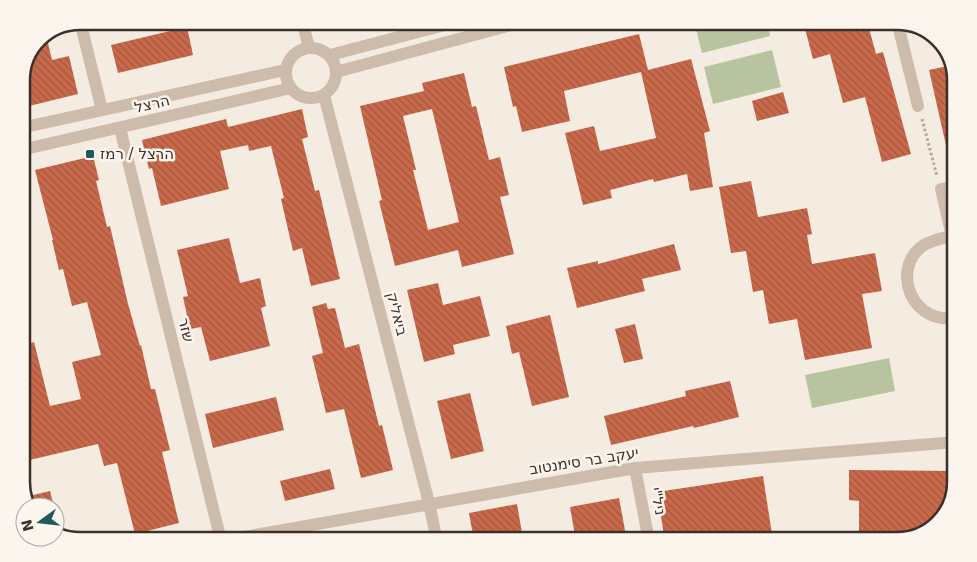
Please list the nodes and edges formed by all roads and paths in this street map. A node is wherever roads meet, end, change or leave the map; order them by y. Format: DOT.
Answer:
graph roads {
  1 [pos="82,30"];
  2 [pos="304,30"];
  3 [pos="427,30"];
  4 [pos="492,30"];
  5 [pos="899,30"];
  6 [pos="309,47"];
  7 [pos="330,56"];
  8 [pos="285,70"];
  9 [pos="336,72"];
  10 [pos="291,88"];
  11 [pos="324,95"];
  12 [pos="918,106"];
  13 [pos="102,110"];
  14 [pos="30,126"];
  15 [pos="120,128"];
  16 [pos="30,148"];
  17 [pos="947,188"];
  18 [pos="941,189"];
  19 [pos="947,212"];
  20 [pos="947,237"];
  21 [pos="947,319"];
  22 [pos="947,443"];
  23 [pos="634,468"];
  24 [pos="429,503"];
  25 [pos="219,532"];
  26 [pos="270,532"];
  27 [pos="434,532"];
  28 [pos="647,532"];
  1 -- 13 [label="street"];
  2 -- 6 [label="street"];
  3 -- 7 [label="street"];
  4 -- 9 [label="street"];
  5 -- 12 [label="street"];
  6 -- 7 [label="street"];
  6 -- 8 [label="street"];
  7 -- 9 [label="street"];
  8 -- 10 [label="street"];
  8 -- 13 [label="street, הרצל"];
  9 -- 11 [label="street"];
  10 -- 11 [label="street"];
  10 -- 15 [label="street, הרצל"];
  11 -- 24 [label="street, ביאליק"];
  12 -- 18 [label="path"];
  13 -- 14 [label="street, הרצל"];
  15 -- 16 [label="street, הרצל"];
  15 -- 25 [label="street, שזר"];
  17 -- 18 [label="street"];
  18 -- 19 [label="street"];
  20 -- 21 [label="street"];
  22 -- 23 [label="street, יעקב בר סימנטוב"];
  23 -- 24 [label="street, יעקב בר סימנטוב"];
  23 -- 28 [label="street, ניל\"י"];
  24 -- 26 [label="street, יעקב בר סימנטוב"];
  24 -- 27 [label="street, ביאליק"];
}
